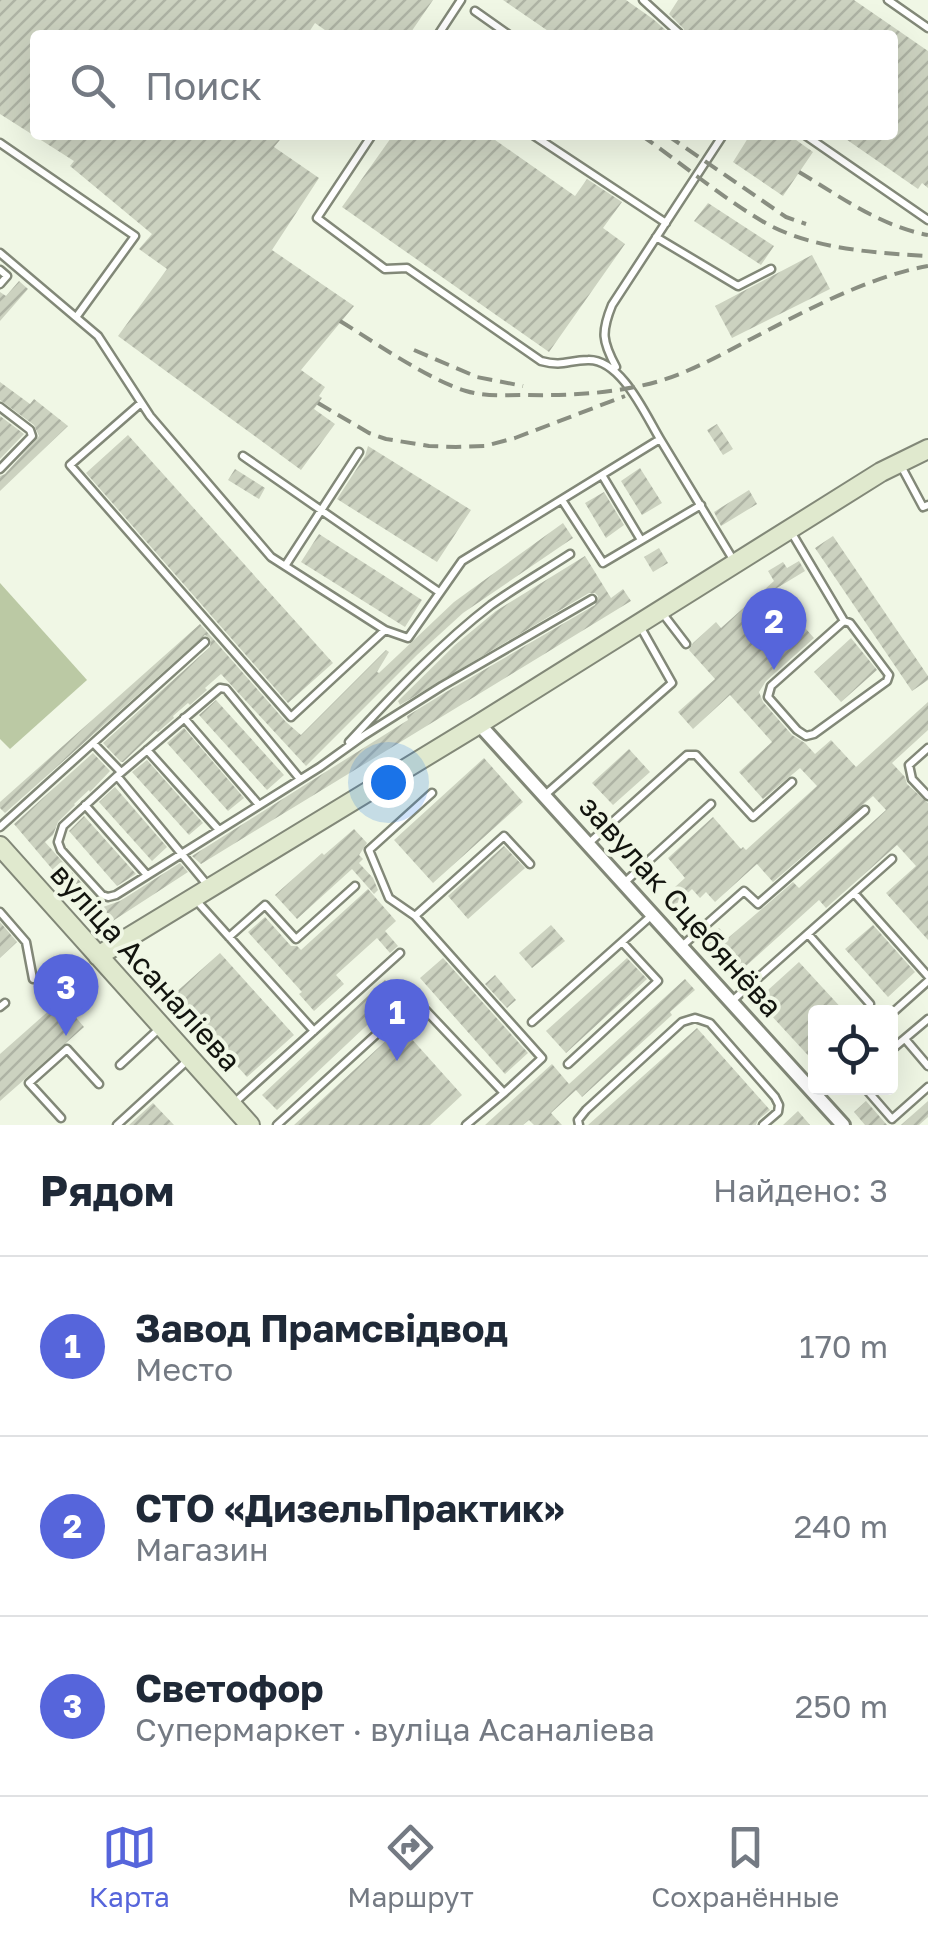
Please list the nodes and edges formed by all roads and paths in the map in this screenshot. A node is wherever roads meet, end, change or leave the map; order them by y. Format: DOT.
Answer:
graph roads {
  1 [pos="461,0"];
  2 [pos="644,0"];
  3 [pos="888,0"];
  4 [pos="475,11"];
  5 [pos="928,28"];
  6 [pos="441,30"];
  7 [pos="502,30"];
  8 [pos="677,30"];
  9 [pos="369,140"];
  10 [pos="541,140"];
  11 [pos="720,140"];
  12 [pos="812,140"];
  13 [pos="0,143"];
  14 [pos="928,220"];
  15 [pos="666,222"];
  16 [pos="656,237"];
  17 [pos="0,253"];
  18 [pos="771,268"];
  19 [pos="0,270"];
  20 [pos="0,284"];
  21 [pos="77,316"];
  22 [pos="618,372"];
  23 [pos="141,402"];
  24 [pos="0,407"];
  25 [pos="660,439"];
  26 [pos="928,450"];
  27 [pos="358,452"];
  28 [pos="243,456"];
  29 [pos="899,463"];
  30 [pos="0,468"];
  31 [pos="602,474"];
  32 [pos="562,500"];
  33 [pos="928,504"];
  34 [pos="701,505"];
  35 [pos="322,509"];
  36 [pos="790,529"];
  37 [pos="642,540"];
  38 [pos="570,554"];
  39 [pos="735,562"];
  40 [pos="286,566"];
  41 [pos="440,592"];
  42 [pos="592,599"];
  43 [pos="659,609"];
  44 [pos="844,620"];
  45 [pos="638,623"];
  46 [pos="385,630"];
  47 [pos="205,642"];
  48 [pos="686,644"];
  49 [pos="184,718"];
  50 [pos="479,724"];
  51 [pos="93,743"];
  52 [pos="928,748"];
  53 [pos="147,750"];
  54 [pos="342,751"];
  55 [pos="119,774"];
  56 [pos="300,779"];
  57 [pos="792,782"];
  58 [pos="432,792"];
  59 [pos="544,796"];
  60 [pos="928,796"];
  61 [pos="710,804"];
  62 [pos="85,805"];
  63 [pos="259,805"];
  64 [pos="865,810"];
  65 [pos="0,827"];
  66 [pos="219,830"];
  67 [pos="588,844"];
  68 [pos="0,846"];
  69 [pos="181,854"];
  70 [pos="892,859"];
  71 [pos="530,864"];
  72 [pos="147,875"];
  73 [pos="623,884"];
  74 [pos="355,886"];
  75 [pos="202,893"];
  76 [pos="854,893"];
  77 [pos="0,912"];
  78 [pos="652,915"];
  79 [pos="416,916"];
  80 [pos="808,934"];
  81 [pos="229,937"];
  82 [pos="622,942"];
  83 [pos="681,947"];
  84 [pos="400,953"];
  85 [pos="98,956"];
  86 [pos="33,979"];
  87 [pos="928,979"];
  88 [pos="731,1002"];
  89 [pos="870,1004"];
  90 [pos="898,1007"];
  91 [pos="928,1019"];
  92 [pos="532,1022"];
  93 [pos="162,1027"];
  94 [pos="314,1031"];
  95 [pos="905,1039"];
  96 [pos="898,1045"];
  97 [pos="190,1058"];
  98 [pos="568,1064"];
  99 [pos="120,1065"];
  100 [pos="928,1066"];
  101 [pos="808,1080"];
  102 [pos="98,1084"];
  103 [pos="928,1087"];
  104 [pos="504,1093"];
  105 [pos="820,1095"];
  106 [pos="871,1095"];
  107 [pos="237,1117"];
  108 [pos="61,1118"];
  109 [pos="117,1125"];
  110 [pos="277,1125"];
  111 [pos="466,1125"];
  112 [pos="579,1125"];
  113 [pos="763,1125"];
  114 [pos="842,1125"];
  1 -- 6 [label="lane"];
  2 -- 8 [label="lane"];
  3 -- 5 [label="lane"];
  4 -- 7 [label="lane"];
  9 -- 22 [label="lane"];
  10 -- 15 [label="lane"];
  11 -- 15 [label="lane"];
  12 -- 14 [label="lane"];
  13 -- 21 [label="lane"];
  15 -- 16 [label="lane"];
  16 -- 18 [label="lane"];
  16 -- 22 [label="lane"];
  17 -- 21 [label="lane"];
  19 -- 20 [label="lane"];
  21 -- 23 [label="lane"];
  22 -- 25 [label="lane"];
  23 -- 40 [label="lane"];
  23 -- 46 [label="lane"];
  24 -- 30 [label="lane"];
  25 -- 31 [label="lane"];
  25 -- 34 [label="lane"];
  26 -- 29 [label="street"];
  27 -- 35 [label="lane"];
  28 -- 35 [label="lane"];
  29 -- 33 [label="lane"];
  29 -- 36 [label="street"];
  31 -- 32 [label="lane"];
  31 -- 37 [label="lane"];
  32 -- 37 [label="lane"];
  32 -- 41 [label="lane"];
  34 -- 37 [label="lane"];
  34 -- 39 [label="lane"];
  35 -- 40 [label="lane"];
  35 -- 41 [label="lane"];
  36 -- 39 [label="street"];
  36 -- 44 [label="lane"];
  38 -- 54 [label="lane"];
  39 -- 43 [label="street"];
  40 -- 46 [label="lane"];
  41 -- 46 [label="lane"];
  42 -- 54 [label="lane"];
  43 -- 45 [label="street"];
  43 -- 48 [label="lane"];
  44 -- 44 [label="lane"];
  45 -- 50 [label="street"];
  45 -- 59 [label="lane"];
  47 -- 51 [label="lane"];
  49 -- 53 [label="lane"];
  49 -- 56 [label="lane"];
  49 -- 63 [label="lane"];
  50 -- 59 [label="street, завулак Сцебянёва"];
  50 -- 75 [label="street"];
  51 -- 55 [label="lane"];
  51 -- 65 [label="lane"];
  52 -- 60 [label="lane"];
  53 -- 55 [label="lane"];
  53 -- 66 [label="lane"];
  54 -- 56 [label="lane"];
  55 -- 62 [label="lane"];
  55 -- 69 [label="lane"];
  56 -- 63 [label="lane"];
  57 -- 67 [label="lane"];
  58 -- 79 [label="lane"];
  59 -- 67 [label="street, завулак Сцебянёва"];
  61 -- 73 [label="lane"];
  62 -- 72 [label="lane"];
  62 -- 72 [label="lane"];
  63 -- 66 [label="lane"];
  64 -- 83 [label="lane"];
  66 -- 69 [label="lane"];
  67 -- 73 [label="street, завулак Сцебянёва"];
  68 -- 85 [label="street, вуліца Асаналіева"];
  69 -- 72 [label="lane"];
  69 -- 75 [label="lane"];
  70 -- 76 [label="lane"];
  71 -- 79 [label="lane"];
  73 -- 78 [label="street, завулак Сцебянёва"];
  74 -- 81 [label="lane"];
  75 -- 81 [label="lane"];
  75 -- 85 [label="street"];
  76 -- 80 [label="lane"];
  76 -- 87 [label="lane"];
  77 -- 86 [label="lane"];
  78 -- 82 [label="lane"];
  78 -- 83 [label="street, завулак Сцебянёва"];
  79 -- 104 [label="lane"];
  80 -- 88 [label="lane"];
  80 -- 89 [label="lane"];
  81 -- 94 [label="lane"];
  82 -- 92 [label="lane"];
  82 -- 98 [label="lane"];
  83 -- 88 [label="street, завулак Сцебянёва"];
  84 -- 94 [label="lane"];
  85 -- 93 [label="street, вуліца Асаналіева"];
  87 -- 90 [label="lane"];
  88 -- 101 [label="street, завулак Сцебянёва"];
  91 -- 95 [label="lane"];
  93 -- 97 [label="street, вуліца Асаналіева"];
  93 -- 99 [label="lane"];
  94 -- 107 [label="lane"];
  95 -- 96 [label="lane"];
  95 -- 100 [label="lane"];
  97 -- 107 [label="street, вуліца Асаналіева"];
  97 -- 109 [label="lane"];
  102 -- 108 [label="lane"];
  103 -- 106 [label="lane"];
  104 -- 110 [label="lane"];
  104 -- 111 [label="lane"];
  105 -- 114 [label="street, завулак Сцебянёва"];
  112 -- 113 [label="lane"];
}
